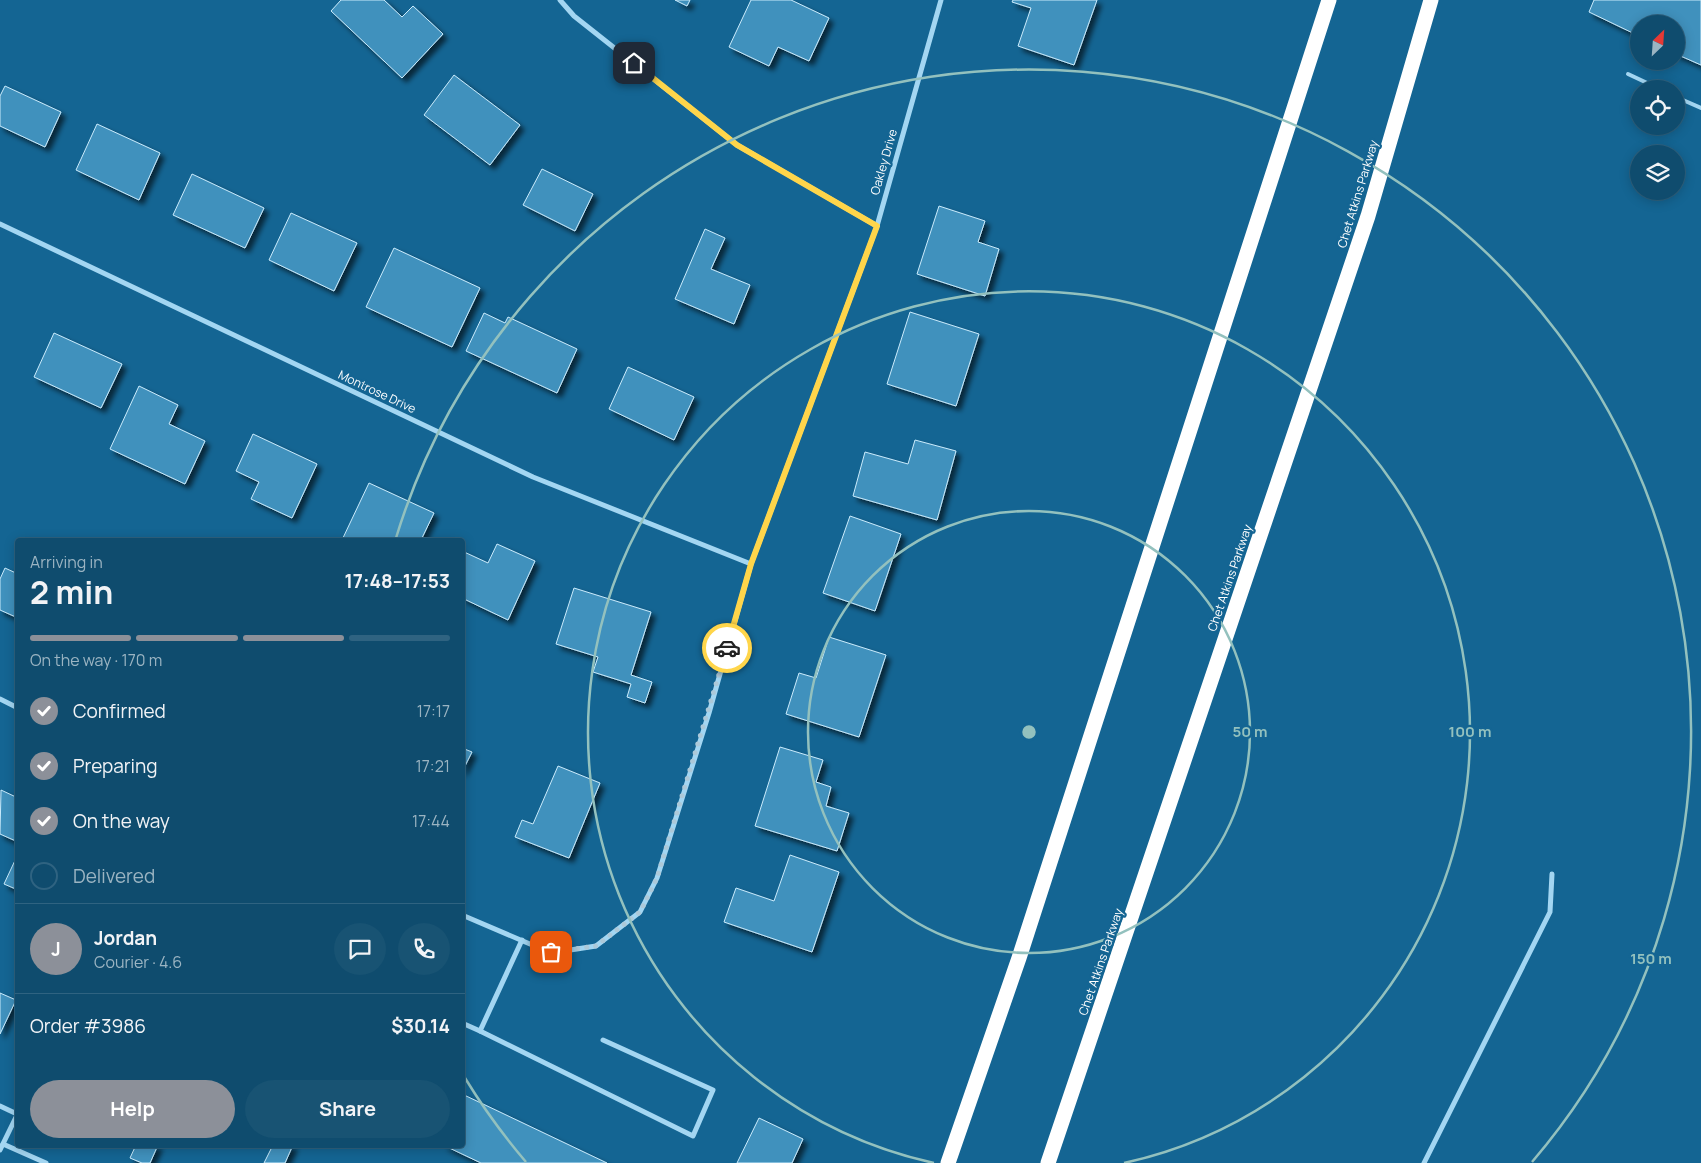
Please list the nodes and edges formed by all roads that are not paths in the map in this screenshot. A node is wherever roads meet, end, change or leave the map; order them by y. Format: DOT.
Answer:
graph roads {
  1 [pos="560,0"];
  2 [pos="941,0"];
  3 [pos="1329,0"];
  4 [pos="1431,0"];
  5 [pos="1628,74"];
  6 [pos="1641,80"];
  7 [pos="1685,101"];
  8 [pos="1701,108"];
  9 [pos="0,224"];
  10 [pos="877,226"];
  11 [pos="751,564"];
  12 [pos="0,700"];
  13 [pos="15,707"];
  14 [pos="1552,874"];
  15 [pos="465,916"];
  16 [pos="522,940"];
  17 [pos="465,1024"];
  18 [pos="480,1031"];
  19 [pos="603,1040"];
  20 [pos="0,1106"];
  21 [pos="15,1112"];
  22 [pos="15,1117"];
  23 [pos="3,1144"];
  24 [pos="0,1150"];
  25 [pos="46,1163"];
  26 [pos="948,1163"];
  27 [pos="1048,1163"];
  28 [pos="1424,1163"];
  1 -- 10 [label="street"];
  2 -- 10 [label="street, Oakley Drive"];
  3 -- 26 [label="highway"];
  4 -- 27 [label="highway, Chet Atkins Parkway"];
  5 -- 6 [label="lane"];
  7 -- 8 [label="lane"];
  9 -- 11 [label="street, Montrose Drive"];
  10 -- 11 [label="street, Oakley Drive"];
  11 -- 16 [label="street, Oakley Drive"];
  12 -- 13 [label="street"];
  14 -- 28 [label="street"];
  15 -- 16 [label="street"];
  16 -- 18 [label="street"];
  17 -- 18 [label="street"];
  18 -- 19 [label="street"];
  20 -- 21 [label="street"];
  22 -- 23 [label="street"];
  23 -- 24 [label="street"];
  23 -- 25 [label="street"];
}
